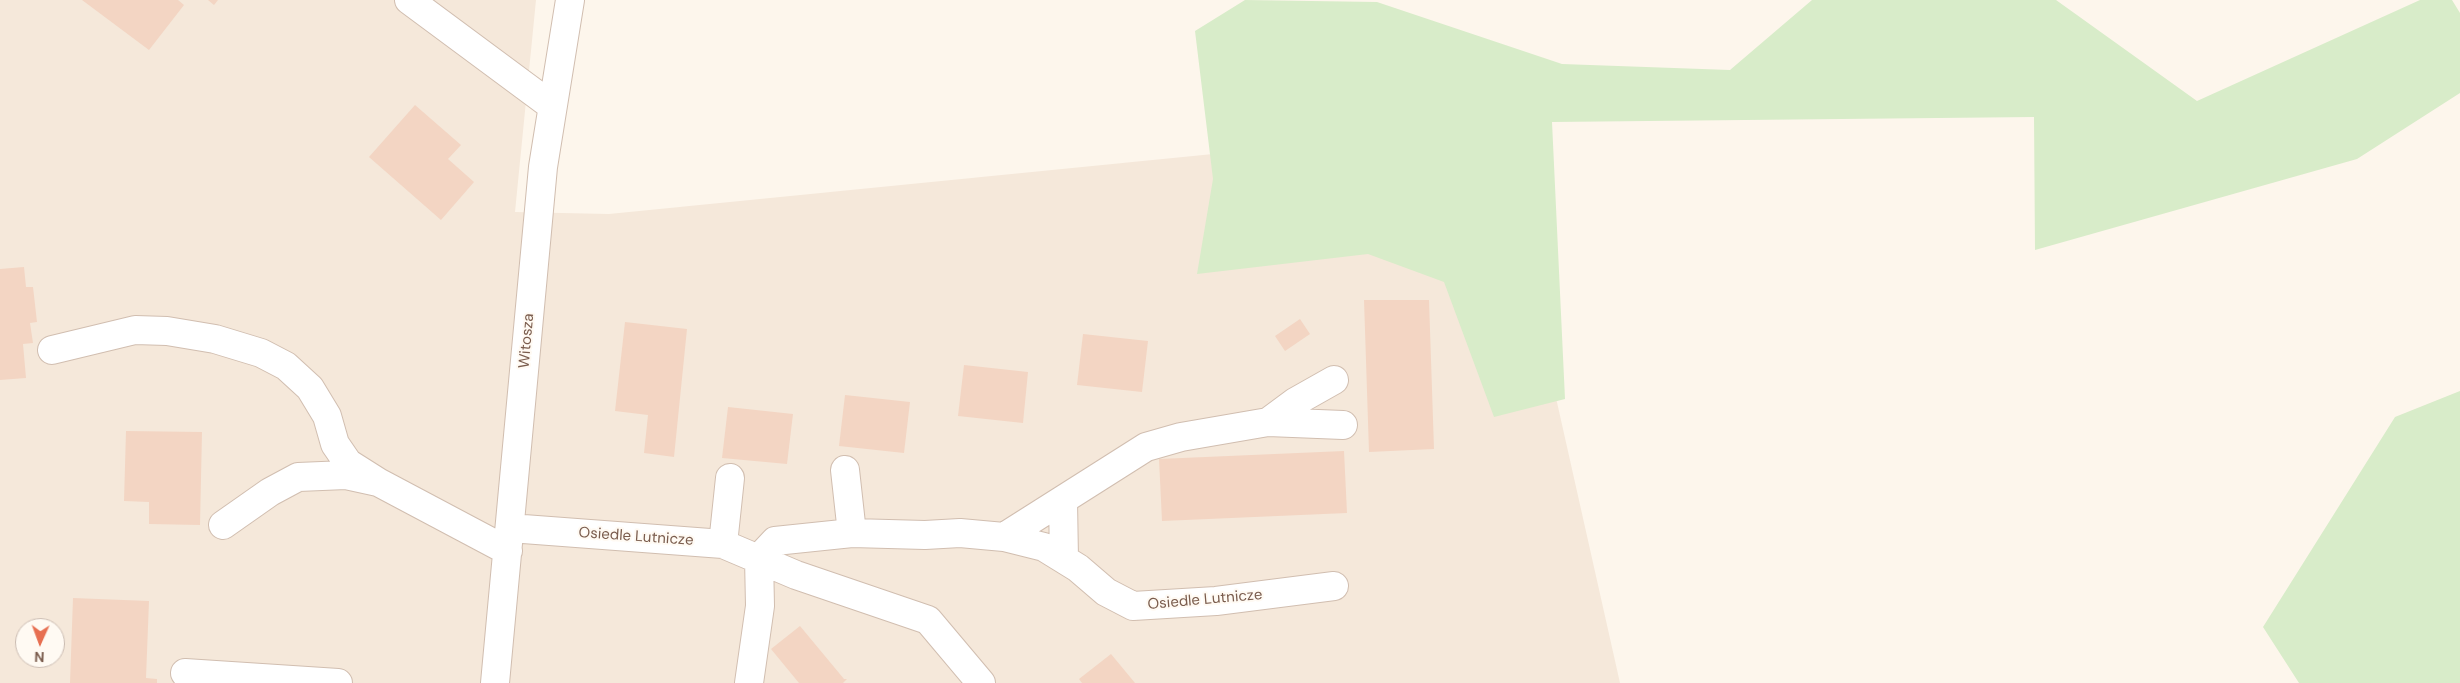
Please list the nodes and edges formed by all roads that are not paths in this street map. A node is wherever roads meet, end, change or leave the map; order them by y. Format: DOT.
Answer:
graph roads {
  1 [pos="409,0"];
  2 [pos="570,0"];
  3 [pos="552,106"];
  4 [pos="52,350"];
  5 [pos="1334,380"];
  6 [pos="1268,422"];
  7 [pos="1343,425"];
  8 [pos="845,470"];
  9 [pos="730,478"];
  10 [pos="378,482"];
  11 [pos="1063,500"];
  12 [pos="223,525"];
  13 [pos="852,533"];
  14 [pos="1004,537"];
  15 [pos="509,540"];
  16 [pos="723,544"];
  17 [pos="759,558"];
  18 [pos="1064,559"];
  19 [pos="1334,586"];
  20 [pos="186,672"];
  21 [pos="300,681"];
  22 [pos="338,683"];
  23 [pos="495,683"];
  24 [pos="749,683"];
  25 [pos="981,683"];
  1 -- 3 [label="street"];
  2 -- 3 [label="street, Witosza"];
  3 -- 15 [label="street, Witosza"];
  4 -- 10 [label="street"];
  5 -- 6 [label="street"];
  6 -- 7 [label="street"];
  6 -- 11 [label="street"];
  8 -- 13 [label="street"];
  9 -- 16 [label="street"];
  10 -- 12 [label="street"];
  10 -- 15 [label="street"];
  11 -- 14 [label="street"];
  11 -- 18 [label="street"];
  13 -- 14 [label="street, Osiedle Lutnicze"];
  13 -- 17 [label="street, Osiedle Lutnicze"];
  14 -- 18 [label="street, Osiedle Lutnicze"];
  15 -- 16 [label="street, Osiedle Lutnicze"];
  15 -- 23 [label="street, Witosza"];
  16 -- 17 [label="street, Osiedle Lutnicze"];
  17 -- 24 [label="street"];
  17 -- 25 [label="street, Osiedle Lutnicze"];
  18 -- 19 [label="street, Osiedle Lutnicze"];
  20 -- 21 [label="street"];
  21 -- 22 [label="street"];
}
